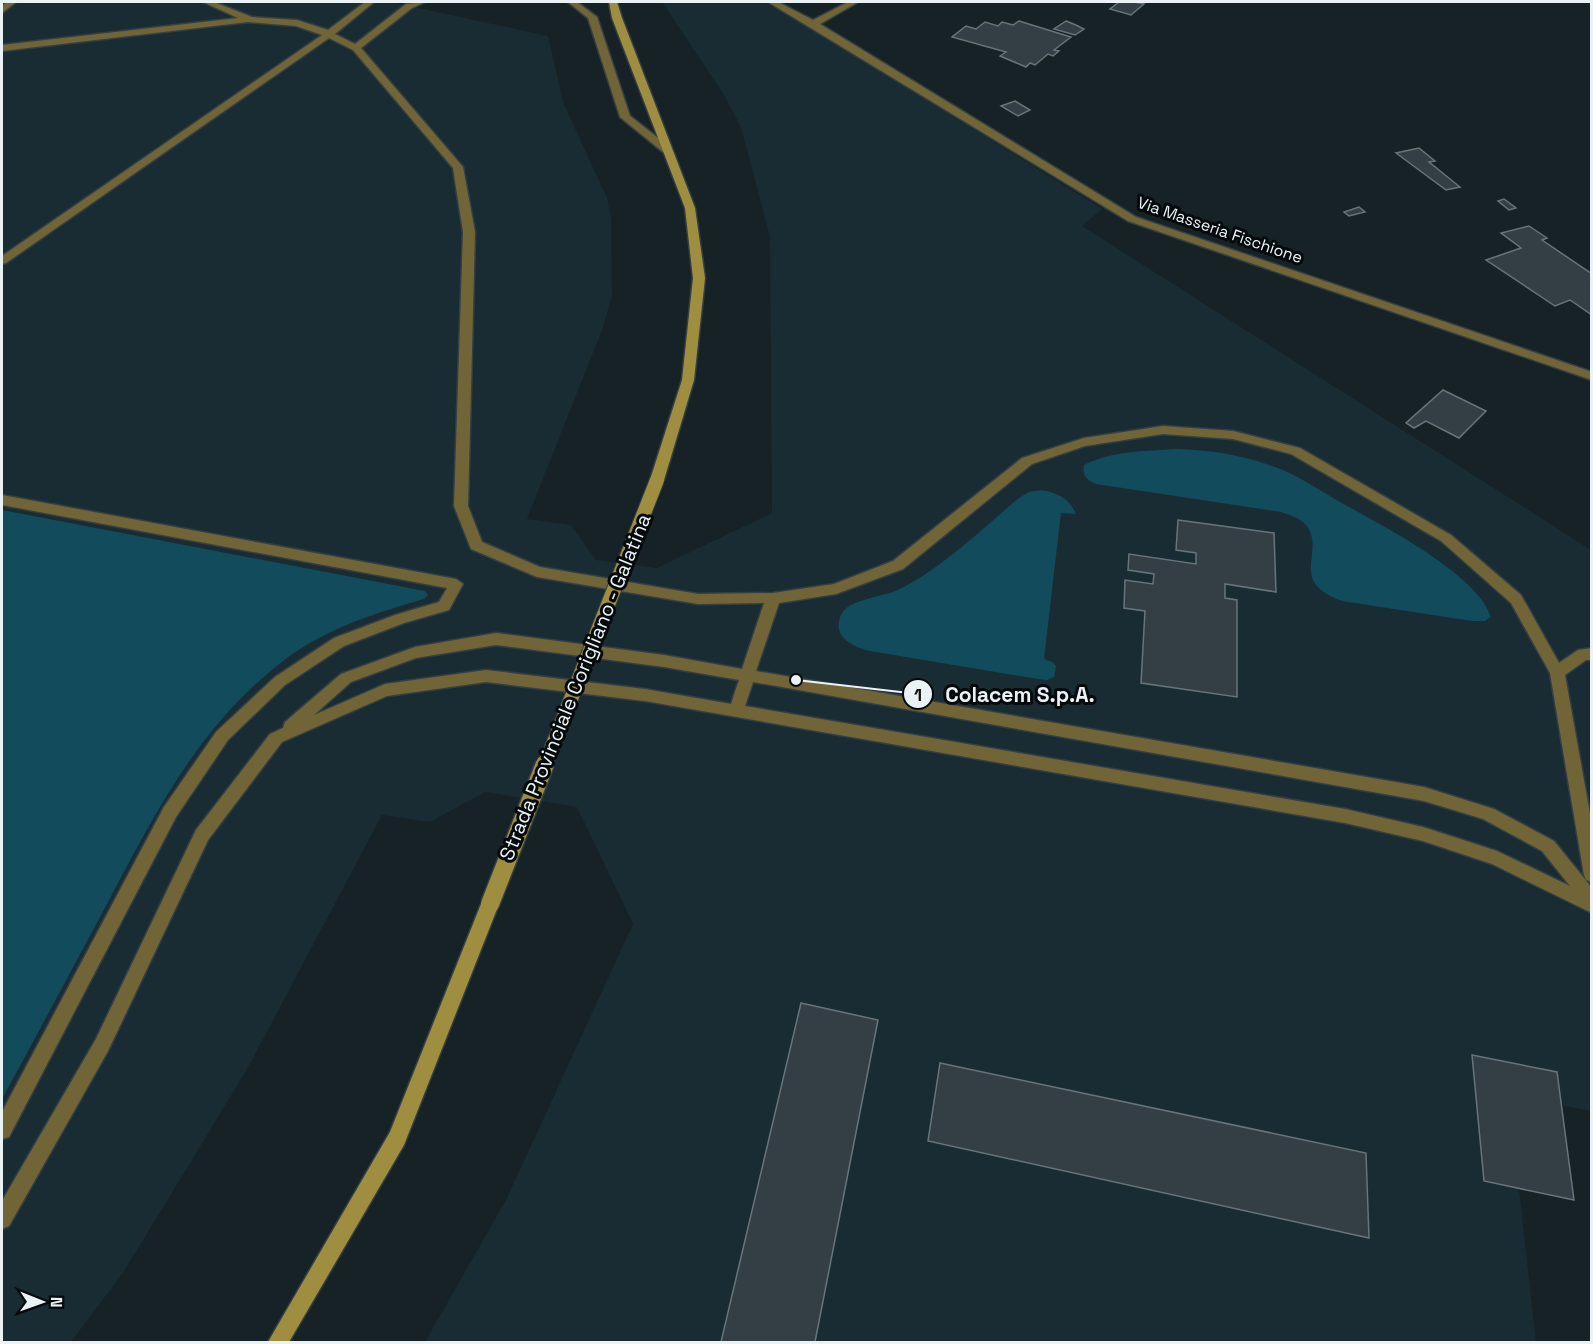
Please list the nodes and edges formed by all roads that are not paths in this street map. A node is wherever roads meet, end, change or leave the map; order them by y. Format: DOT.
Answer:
graph roads {
  1 [pos="12,2"];
  2 [pos="207,2"];
  3 [pos="370,2"];
  4 [pos="421,2"];
  5 [pos="572,2"];
  6 [pos="614,2"];
  7 [pos="772,2"];
  8 [pos="854,2"];
  9 [pos="2,10"];
  10 [pos="250,20"];
  11 [pos="813,24"];
  12 [pos="329,34"];
  13 [pos="2,48"];
  14 [pos="356,48"];
  15 [pos="667,150"];
  16 [pos="2,261"];
  17 [pos="1592,376"];
  18 [pos="2,500"];
  19 [pos="773,598"];
  20 [pos="1592,654"];
  21 [pos="1557,673"];
  22 [pos="748,676"];
  23 [pos="736,711"];
  24 [pos="276,738"];
  25 [pos="1592,875"];
  26 [pos="1592,902"];
  27 [pos="1592,906"];
  28 [pos="2,1130"];
  29 [pos="2,1219"];
  30 [pos="278,1342"];
  1 -- 9 [label="street"];
  2 -- 10 [label="street"];
  3 -- 12 [label="street"];
  4 -- 14 [label="street"];
  5 -- 15 [label="street"];
  6 -- 15 [label="main road, Strada Provinciale Corigliano - Galatina"];
  7 -- 11 [label="street, Via Masseria Fischione"];
  8 -- 11 [label="street"];
  10 -- 12 [label="street"];
  10 -- 13 [label="street"];
  11 -- 17 [label="street, Via Masseria Fischione"];
  12 -- 14 [label="street"];
  12 -- 16 [label="street"];
  14 -- 19 [label="street"];
  15 -- 30 [label="main road, Strada Provinciale Corigliano - Galatina, bridge"];
  18 -- 28 [label="street"];
  19 -- 21 [label="street"];
  19 -- 22 [label="street"];
  20 -- 21 [label="street"];
  21 -- 25 [label="street"];
  22 -- 23 [label="street"];
  22 -- 24 [label="street"];
  22 -- 26 [label="street"];
  23 -- 24 [label="street"];
  23 -- 27 [label="street"];
  24 -- 29 [label="street"];
}
